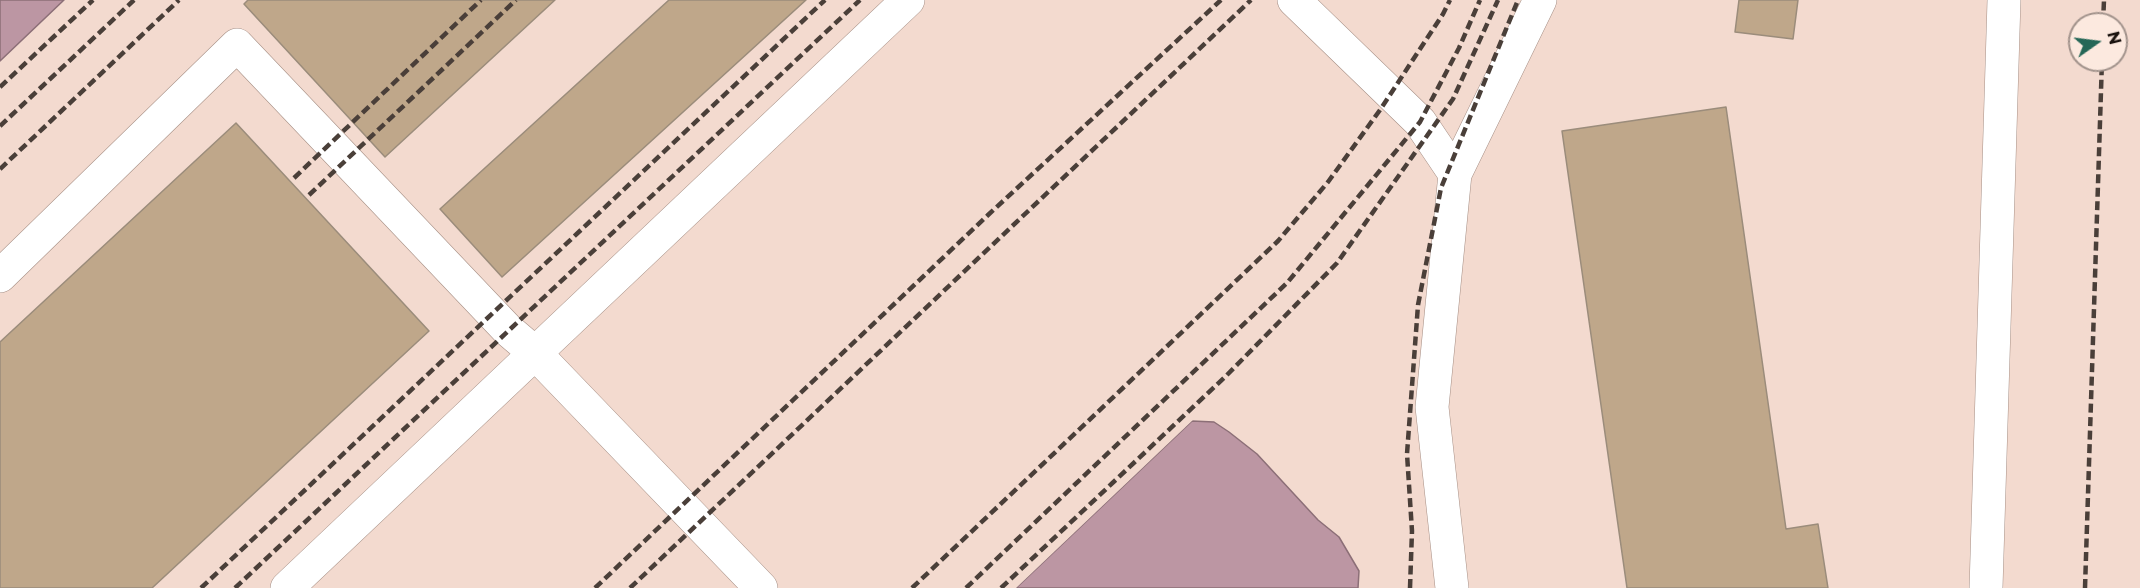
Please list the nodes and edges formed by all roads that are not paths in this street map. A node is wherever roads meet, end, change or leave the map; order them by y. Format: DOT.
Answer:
graph roads {
  1 [pos="908,0"];
  2 [pos="1294,0"];
  3 [pos="1540,0"];
  4 [pos="2004,0"];
  5 [pos="1455,174"];
  6 [pos="0,276"];
  7 [pos="535,352"];
  8 [pos="286,588"];
  9 [pos="761,588"];
  10 [pos="1452,588"];
  11 [pos="1986,588"];
  1 -- 7 [label="lane"];
  2 -- 5 [label="lane"];
  3 -- 5 [label="lane"];
  4 -- 11 [label="lane"];
  5 -- 10 [label="lane"];
  6 -- 7 [label="lane"];
  7 -- 8 [label="lane"];
  7 -- 9 [label="lane"];
}
